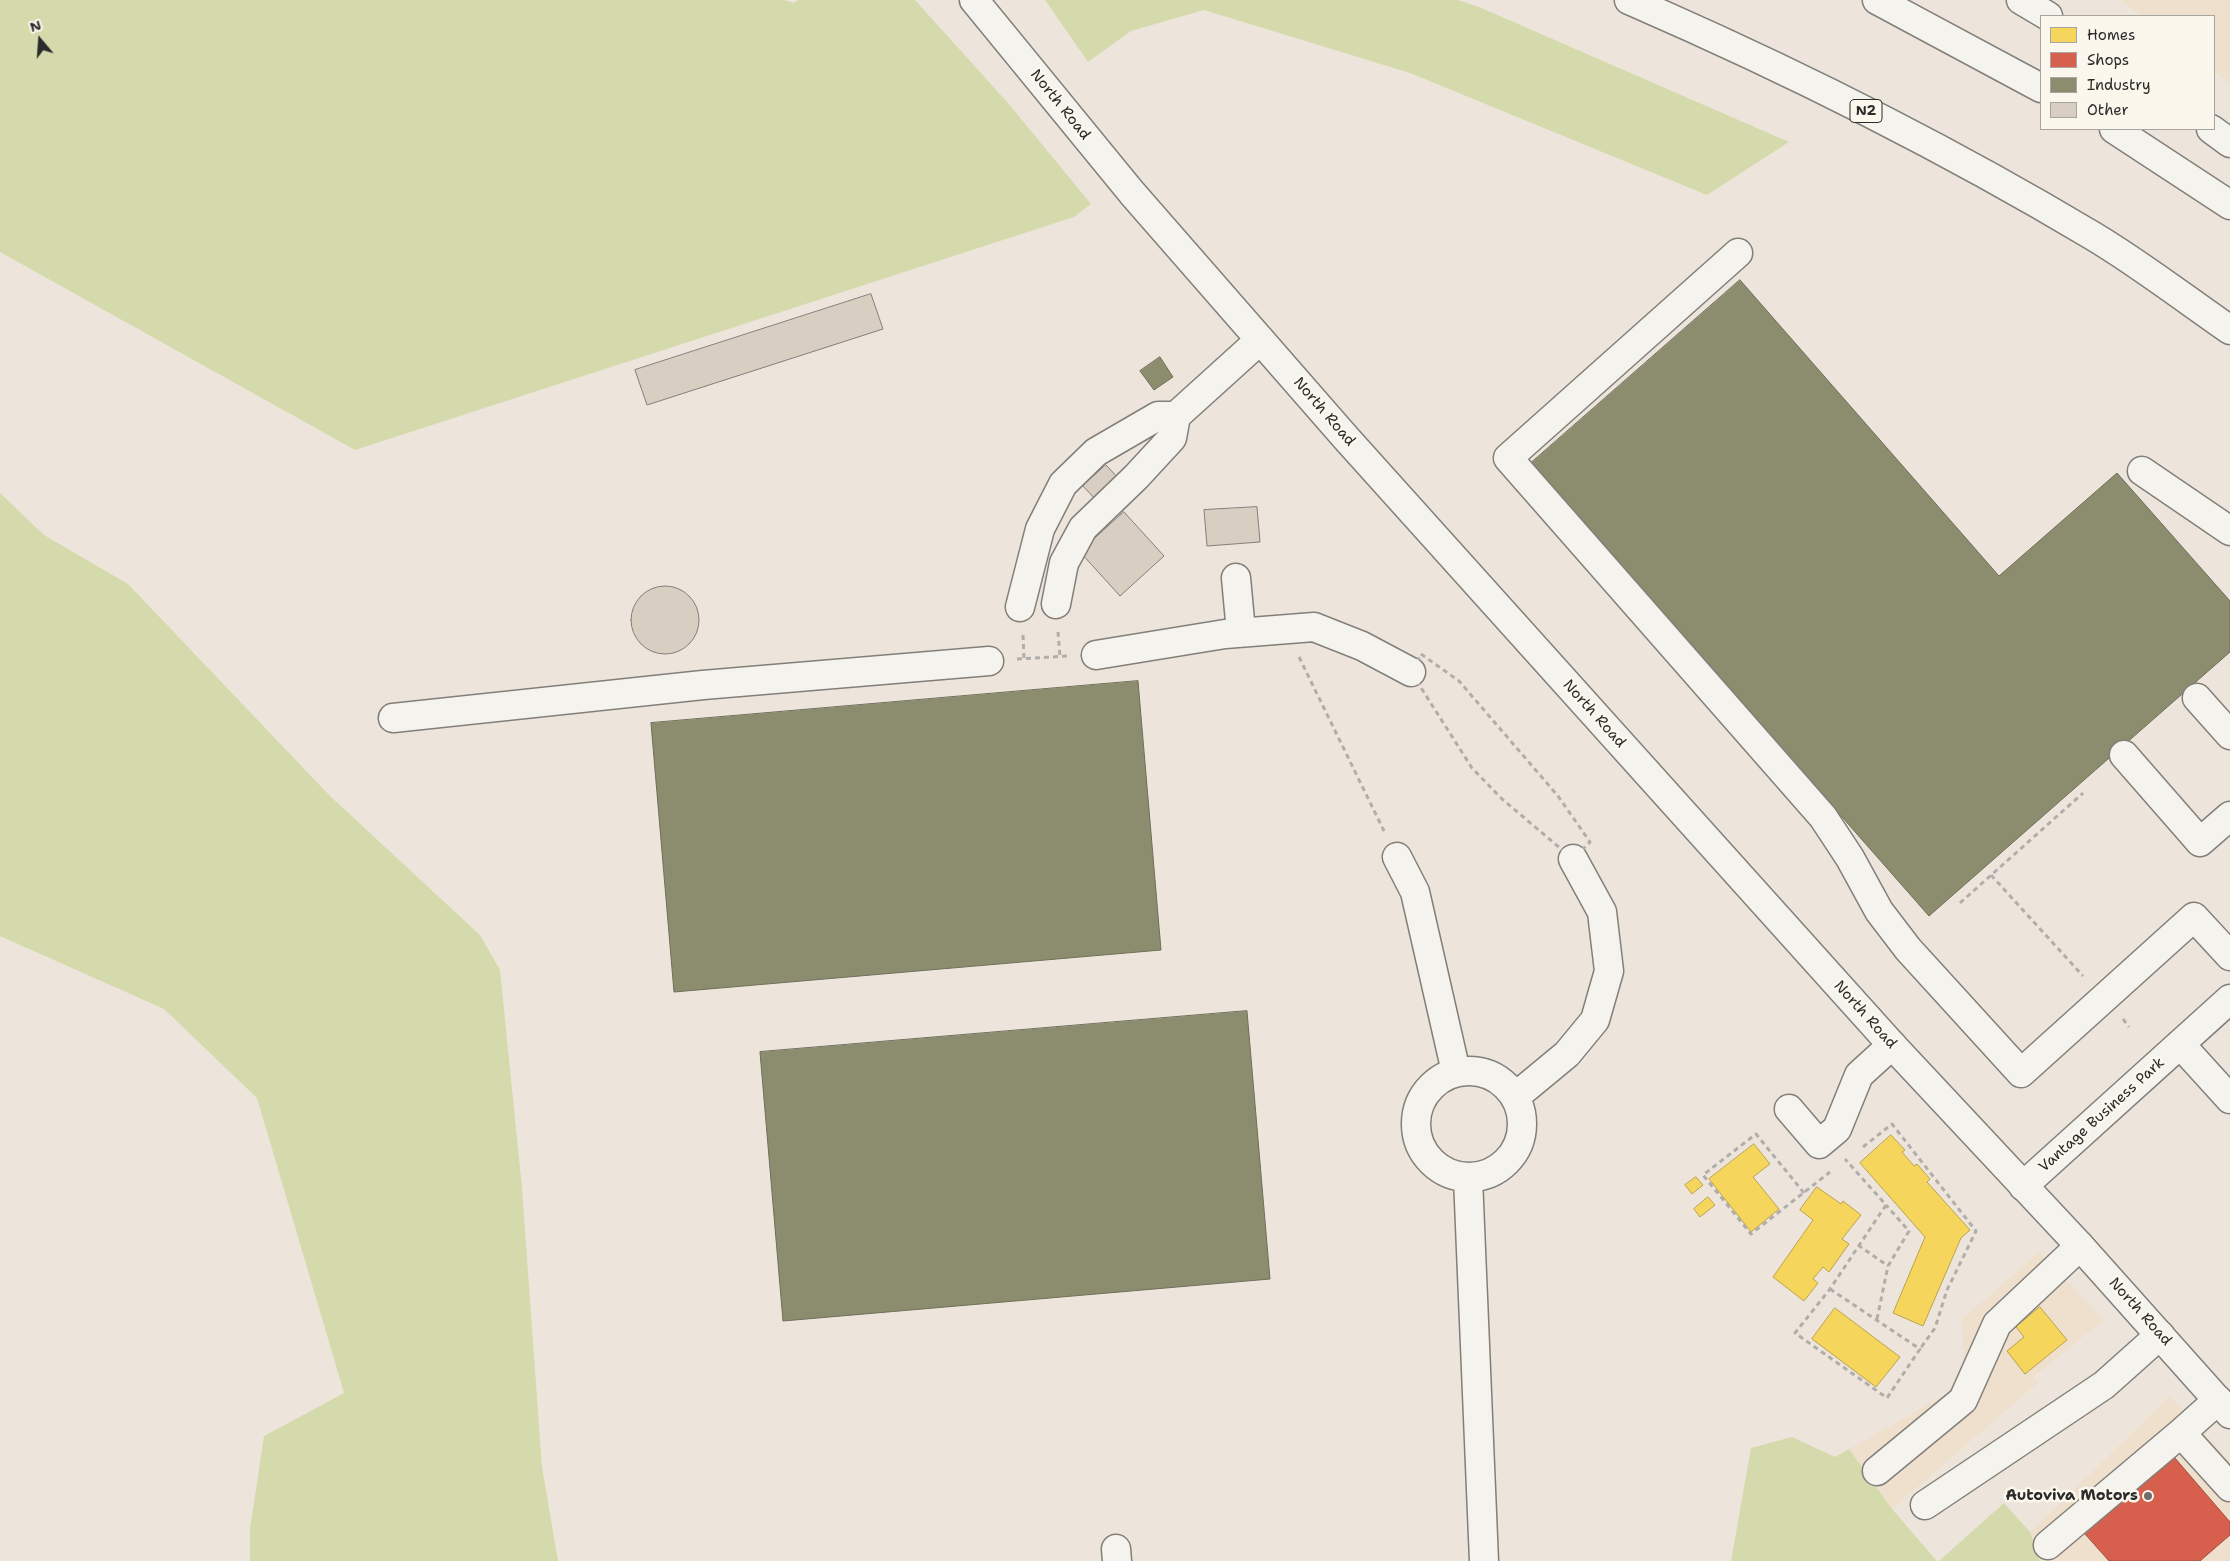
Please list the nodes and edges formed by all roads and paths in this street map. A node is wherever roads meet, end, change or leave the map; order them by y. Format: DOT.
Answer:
graph roads {
  1 [pos="974,0"];
  2 [pos="1629,0"];
  3 [pos="1877,0"];
  4 [pos="2021,0"];
  5 [pos="2046,15"];
  6 [pos="2040,87"];
  7 [pos="2116,130"];
  8 [pos="2212,130"];
  9 [pos="2230,143"];
  10 [pos="2230,205"];
  11 [pos="1738,253"];
  12 [pos="2230,330"];
  13 [pos="1260,340"];
  14 [pos="1176,416"];
  15 [pos="2142,471"];
  16 [pos="2230,531"];
  17 [pos="1236,578"];
  18 [pos="1056,604"];
  19 [pos="1020,607"];
  20 [pos="1285,629"];
  21 [pos="1241,632"];
  22 [pos="1096,655"];
  23 [pos="989,660"];
  24 [pos="1411,672"];
  25 [pos="2196,698"];
  26 [pos="393,718"];
  27 [pos="2230,735"];
  28 [pos="2124,755"];
  29 [pos="2083,793"];
  30 [pos="2230,816"];
  31 [pos="1397,857"];
  32 [pos="1573,859"];
  33 [pos="1991,875"];
  34 [pos="1960,903"];
  35 [pos="2230,956"];
  36 [pos="2103,998"];
  37 [pos="2230,998"];
  38 [pos="2130,1027"];
  39 [pos="2180,1044"];
  40 [pos="1892,1045"];
  41 [pos="1456,1072"];
  42 [pos="1515,1097"];
  43 [pos="2230,1099"];
  44 [pos="1789,1109"];
  45 [pos="1826,1138"];
  46 [pos="1861,1148"];
  47 [pos="1854,1154"];
  48 [pos="1846,1160"];
  49 [pos="1839,1166"];
  50 [pos="1832,1171"];
  51 [pos="1468,1178"];
  52 [pos="2023,1186"];
  53 [pos="1804,1193"];
  54 [pos="1886,1205"];
  55 [pos="1858,1245"];
  56 [pos="2080,1246"];
  57 [pos="1888,1266"];
  58 [pos="1830,1289"];
  59 [pos="1877,1319"];
  60 [pos="2160,1335"];
  61 [pos="1920,1349"];
  62 [pos="2224,1407"];
  63 [pos="2182,1433"];
  64 [pos="1877,1470"];
  65 [pos="2230,1487"];
  66 [pos="1925,1505"];
  67 [pos="2048,1545"];
  68 [pos="1484,1561"];
  1 -- 13 [label="main road, North Road"];
  2 -- 12 [label="main road, N2"];
  3 -- 6 [label="main road"];
  4 -- 5 [label="main road"];
  7 -- 10 [label="main road"];
  8 -- 9 [label="main road"];
  11 -- 36 [label="main road"];
  13 -- 14 [label="main road"];
  13 -- 40 [label="main road, North Road"];
  14 -- 18 [label="main road"];
  14 -- 19 [label="main road"];
  15 -- 16 [label="main road"];
  17 -- 21 [label="main road"];
  20 -- 21 [label="main road"];
  20 -- 24 [label="main road"];
  20 -- 31 [label="path"];
  21 -- 22 [label="main road"];
  22 -- 23 [label="path"];
  23 -- 26 [label="main road"];
  24 -- 32 [label="path"];
  24 -- 32 [label="path"];
  25 -- 27 [label="main road"];
  28 -- 30 [label="main road"];
  29 -- 33 [label="path"];
  31 -- 41 [label="main road"];
  32 -- 42 [label="main road"];
  33 -- 34 [label="path"];
  33 -- 36 [label="path"];
  35 -- 36 [label="main road"];
  36 -- 38 [label="path"];
  37 -- 39 [label="main road, Vantage Business Park"];
  39 -- 43 [label="main road"];
  39 -- 52 [label="main road, Vantage Business Park"];
  40 -- 45 [label="main road"];
  40 -- 52 [label="main road, North Road"];
  41 -- 42 [label="main road"];
  41 -- 51 [label="main road"];
  42 -- 51 [label="main road"];
  44 -- 45 [label="main road"];
  45 -- 48 [label="path"];
  46 -- 61 [label="path"];
  47 -- 48 [label="path"];
  48 -- 49 [label="path"];
  48 -- 54 [label="path"];
  50 -- 53 [label="path"];
  51 -- 68 [label="main road"];
  52 -- 56 [label="main road, North Road"];
  53 -- 53 [label="path"];
  54 -- 55 [label="path"];
  54 -- 57 [label="path"];
  55 -- 57 [label="path"];
  55 -- 58 [label="path"];
  56 -- 60 [label="main road, North Road"];
  56 -- 64 [label="main road"];
  57 -- 59 [label="path"];
  58 -- 59 [label="path"];
  58 -- 61 [label="path"];
  59 -- 61 [label="path"];
  60 -- 62 [label="main road, North Road"];
  60 -- 66 [label="main road"];
  62 -- 63 [label="main road"];
  63 -- 65 [label="main road"];
  63 -- 67 [label="main road"];
}
